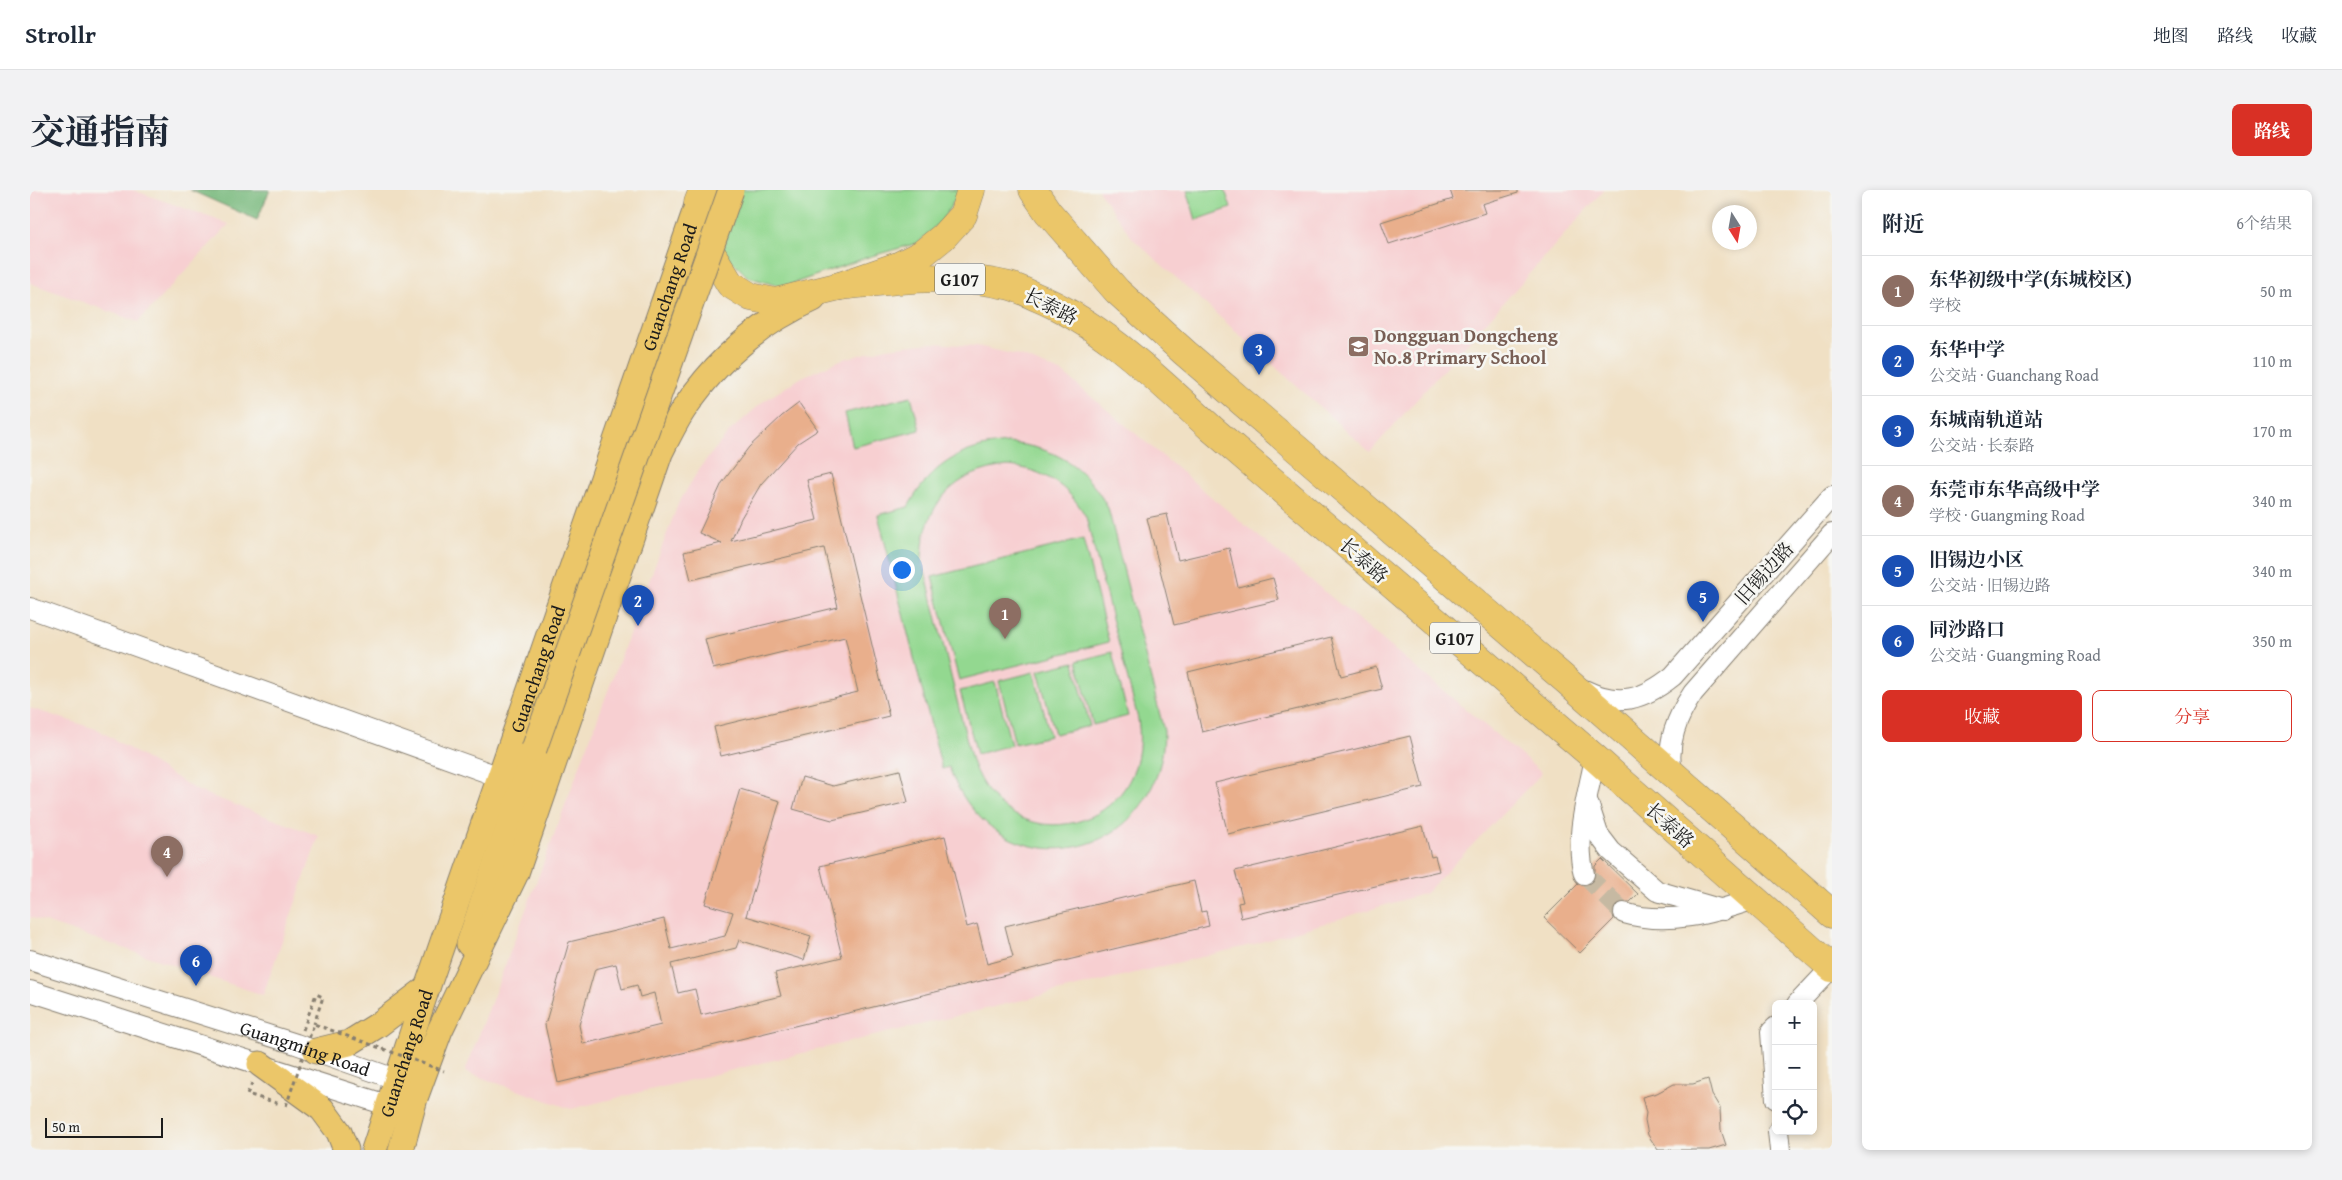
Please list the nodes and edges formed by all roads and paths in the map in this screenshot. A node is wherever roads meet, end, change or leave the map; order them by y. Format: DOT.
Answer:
graph roads {
  1 [pos="731,190"];
  2 [pos="971,190"];
  3 [pos="1034,190"];
  4 [pos="701,196"];
  5 [pos="840,286"];
  6 [pos="1832,496"];
  7 [pos="1832,534"];
  8 [pos="30,608"];
  9 [pos="1568,682"];
  10 [pos="1595,758"];
  11 [pos="1672,773"];
  12 [pos="500,777"];
  13 [pos="1587,800"];
  14 [pos="1584,874"];
  15 [pos="1754,899"];
  16 [pos="1722,910"];
  17 [pos="1624,913"];
  18 [pos="1832,914"];
  19 [pos="30,960"];
  20 [pos="1832,968"];
  21 [pos="427,988"];
  22 [pos="30,991"];
  23 [pos="1801,1000"];
  24 [pos="446,1018"];
  25 [pos="307,1021"];
  26 [pos="314,1024"];
  27 [pos="1772,1031"];
  28 [pos="316,1051"];
  29 [pos="260,1064"];
  30 [pos="444,1071"];
  31 [pos="398,1080"];
  32 [pos="1775,1090"];
  33 [pos="247,1094"];
  34 [pos="415,1098"];
  35 [pos="390,1106"];
  36 [pos="1778,1135"];
  37 [pos="346,1150"];
  38 [pos="374,1150"];
  39 [pos="401,1150"];
  40 [pos="1780,1150"];
  1 -- 24 [label="main road, Guanchang Road, bridge"];
  2 -- 5 [label="highway"];
  3 -- 9 [label="highway, G107"];
  4 -- 5 [label="highway, G107"];
  4 -- 12 [label="main road, Guanchang Road"];
  5 -- 10 [label="highway, 长泰路 / G107"];
  5 -- 24 [label="main road, Guanchang Road"];
  6 -- 9 [label="street, 旧锡边路"];
  7 -- 11 [label="street, 旧锡边路"];
  8 -- 12 [label="street"];
  9 -- 11 [label="highway, G107"];
  10 -- 13 [label="street"];
  10 -- 15 [label="highway, 长泰路 / G107"];
  11 -- 18 [label="highway, G107"];
  12 -- 21 [label="main road, Guanchang Road"];
  13 -- 14 [label="street"];
  13 -- 16 [label="street"];
  15 -- 16 [label="street"];
  15 -- 20 [label="highway, 长泰路 / G107"];
  16 -- 17 [label="street"];
  19 -- 28 [label="street, Guangming Road"];
  20 -- 23 [label="street"];
  21 -- 28 [label="main road"];
  21 -- 31 [label="main road, Guanchang Road"];
  22 -- 29 [label="street, Guangming Road"];
  24 -- 34 [label="main road, Guanchang Road"];
  25 -- 26 [label="path"];
  26 -- 30 [label="path, bridge"];
  26 -- 33 [label="path, bridge"];
  27 -- 32 [label="street"];
  28 -- 31 [label="street, Guangming Road"];
  29 -- 35 [label="street, Guangming Road"];
  29 -- 37 [label="main road"];
  31 -- 34 [label="street, Guangming Road"];
  31 -- 35 [label="main road, Guanchang Road"];
  34 -- 35 [label="street"];
  34 -- 39 [label="main road, Guanchang Road"];
  35 -- 38 [label="main road, Guanchang Road"];
  36 -- 40 [label="street"];
}
